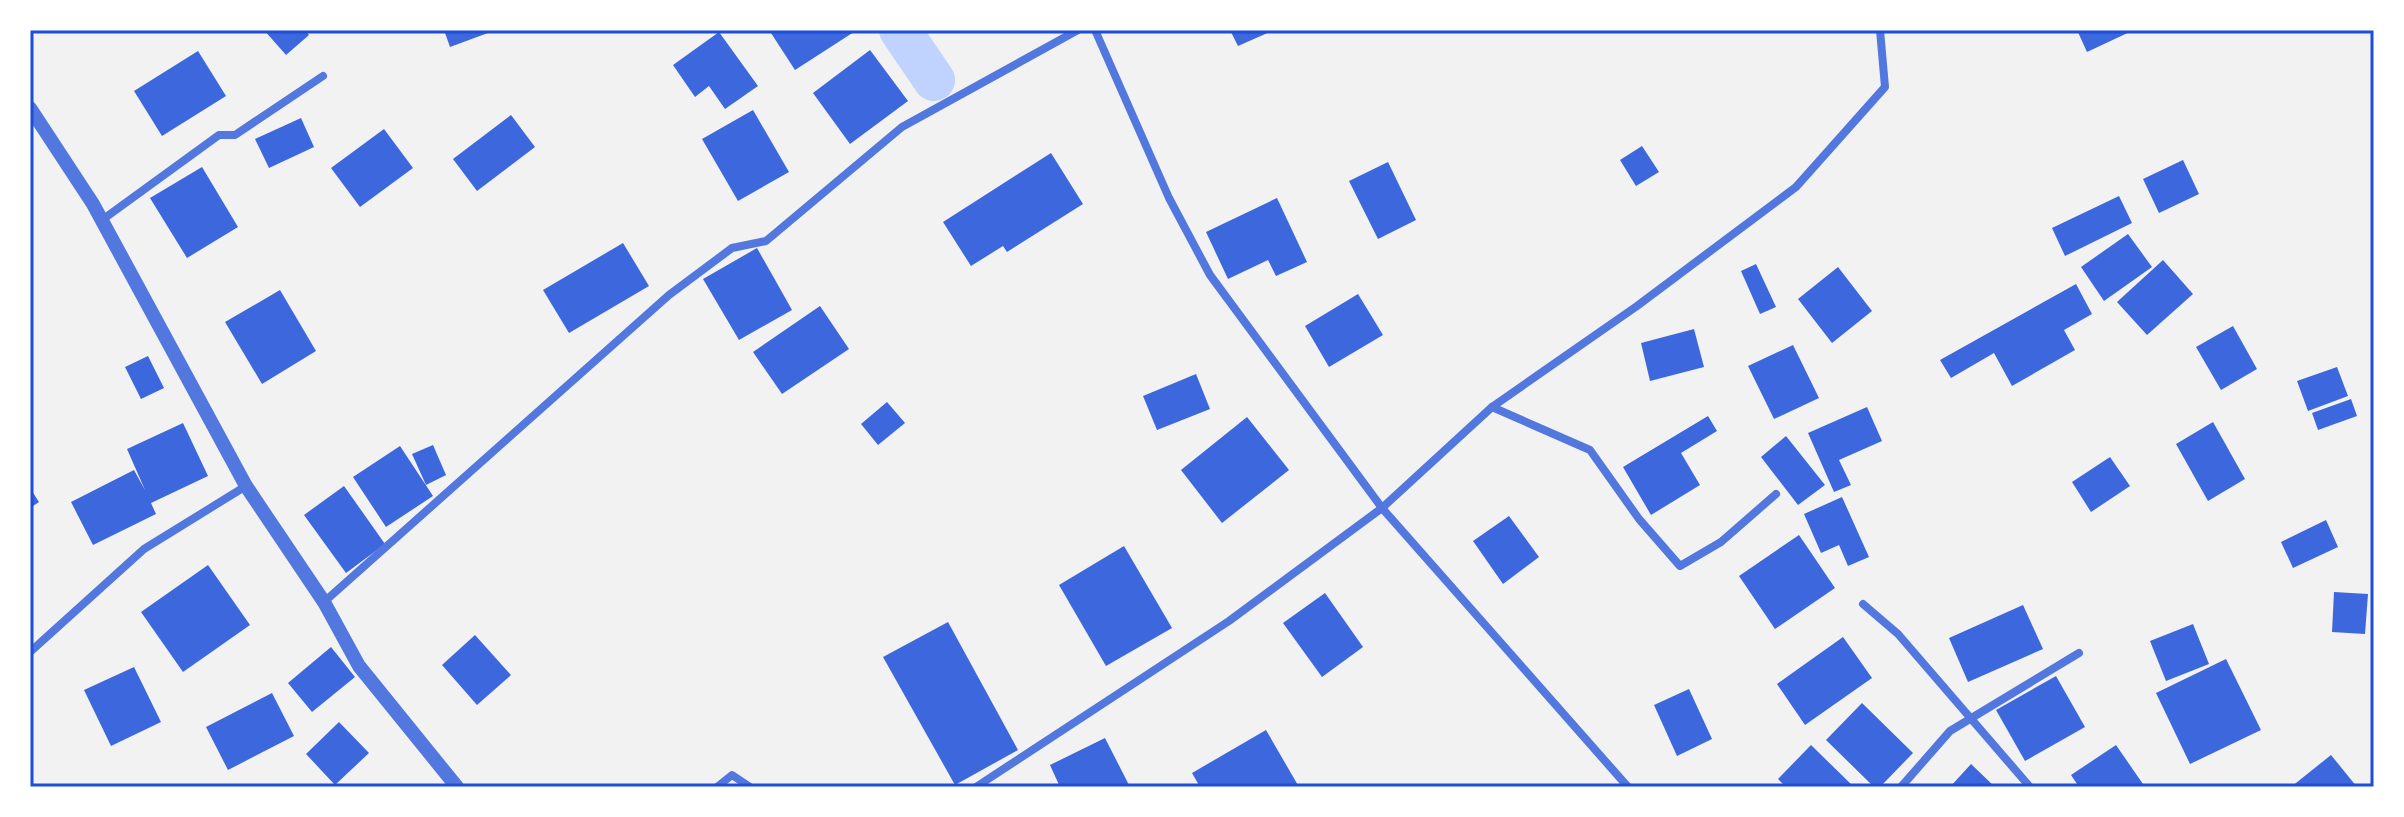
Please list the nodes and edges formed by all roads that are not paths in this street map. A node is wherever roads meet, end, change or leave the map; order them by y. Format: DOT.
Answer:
graph roads {
  1 [pos="1078,30"];
  2 [pos="1095,30"];
  3 [pos="1880,30"];
  4 [pos="323,76"];
  5 [pos="30,108"];
  6 [pos="102,220"];
  7 [pos="1492,407"];
  8 [pos="246,486"];
  9 [pos="1776,494"];
  10 [pos="1382,508"];
  11 [pos="324,602"];
  12 [pos="1863,604"];
  13 [pos="30,652"];
  14 [pos="2079,653"];
  15 [pos="1968,719"];
  16 [pos="457,787"];
  17 [pos="717,787"];
  18 [pos="750,787"];
  19 [pos="976,787"];
  20 [pos="1628,787"];
  21 [pos="1901,787"];
  22 [pos="2030,787"];
  1 -- 11 [label="street"];
  2 -- 10 [label="street"];
  3 -- 7 [label="street"];
  4 -- 6 [label="street"];
  5 -- 6 [label="street"];
  6 -- 8 [label="street"];
  7 -- 9 [label="street"];
  7 -- 10 [label="street"];
  8 -- 11 [label="street"];
  8 -- 13 [label="street"];
  10 -- 19 [label="street"];
  10 -- 20 [label="street"];
  11 -- 16 [label="street"];
  12 -- 15 [label="street"];
  14 -- 15 [label="street"];
  15 -- 21 [label="street"];
  15 -- 22 [label="street"];
  17 -- 18 [label="street"];
}
